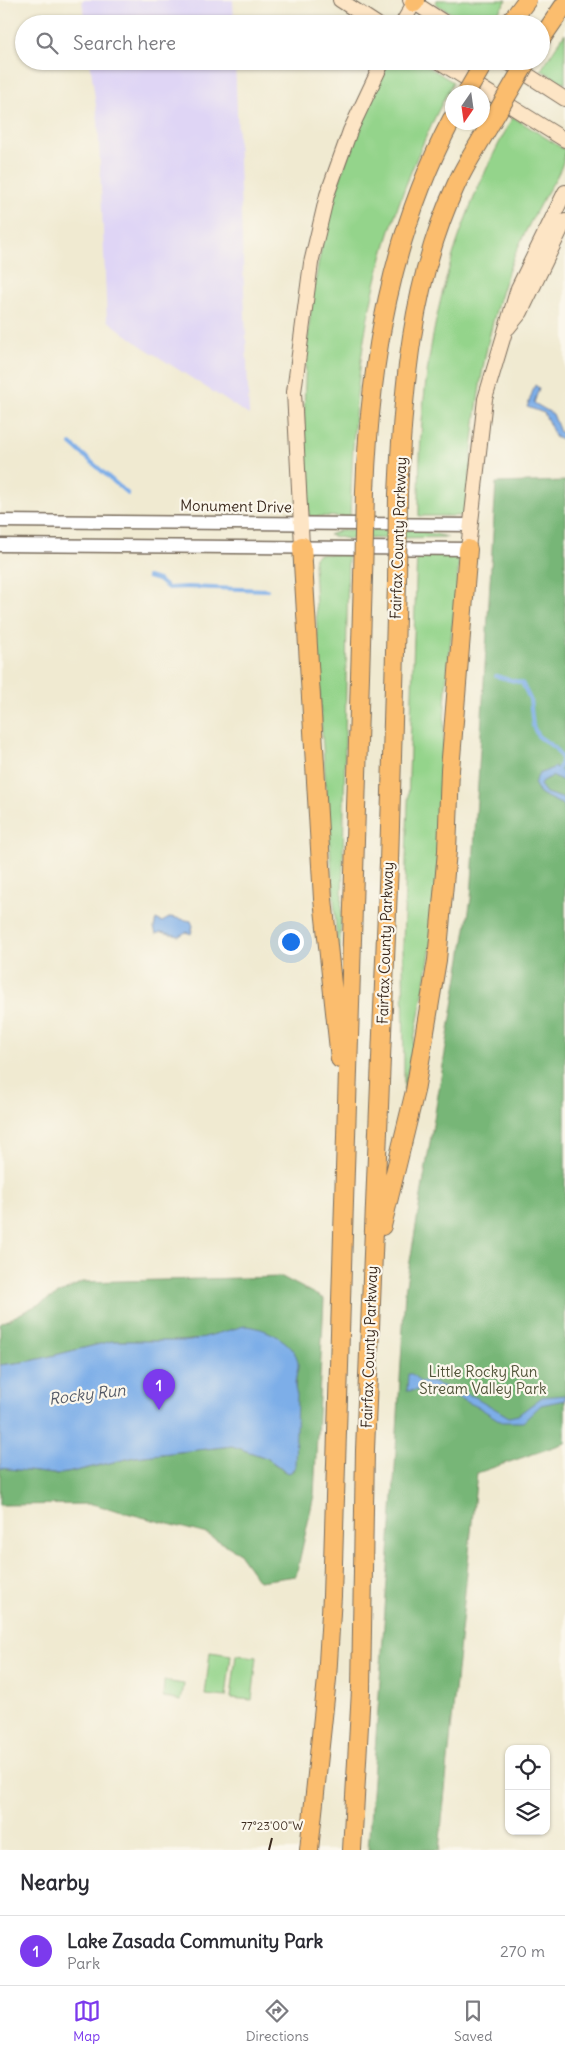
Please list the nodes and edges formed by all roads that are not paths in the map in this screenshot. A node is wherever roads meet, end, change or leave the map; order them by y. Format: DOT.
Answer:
graph roads {
  1 [pos="340,0"];
  2 [pos="527,0"];
  3 [pos="414,1"];
  4 [pos="565,4"];
  5 [pos="363,15"];
  6 [pos="407,15"];
  7 [pos="434,15"];
  8 [pos="516,15"];
  9 [pos="550,26"];
  10 [pos="379,70"];
  11 [pos="452,70"];
  12 [pos="480,70"];
  13 [pos="520,70"];
  14 [pos="522,70"];
  15 [pos="471,85"];
  16 [pos="565,99"];
  17 [pos="446,130"];
  18 [pos="565,140"];
  19 [pos="565,192"];
  20 [pos="565,221"];
  21 [pos="506,331"];
  22 [pos="0,521"];
  23 [pos="300,523"];
  24 [pos="471,526"];
  25 [pos="0,545"];
  26 [pos="302,546"];
  27 [pos="468,548"];
  28 [pos="346,1134"];
  29 [pos="373,1265"];
  30 [pos="309,1850"];
  31 [pos="352,1850"];
  1 -- 5 [label="main road"];
  2 -- 8 [label="highway"];
  3 -- 6 [label="main road"];
  3 -- 7 [label="main road"];
  4 -- 9 [label="highway"];
  10 -- 23 [label="main road"];
  11 -- 18 [label="main road"];
  12 -- 15 [label="highway, bridge"];
  13 -- 16 [label="main road"];
  14 -- 29 [label="highway, Fairfax County Parkway, bridge"];
  17 -- 28 [label="highway, Fairfax County Parkway, bridge"];
  19 -- 21 [label="main road"];
  20 -- 21 [label="main road"];
  21 -- 24 [label="main road"];
  22 -- 23 [label="street, Monument Drive"];
  23 -- 24 [label="street, Monument Drive"];
  23 -- 26 [label="main road"];
  24 -- 27 [label="main road"];
  25 -- 26 [label="street"];
  26 -- 27 [label="street"];
  26 -- 28 [label="highway"];
  27 -- 29 [label="highway"];
  28 -- 30 [label="highway, Fairfax County Parkway"];
  29 -- 31 [label="highway, Fairfax County Parkway"];
}
